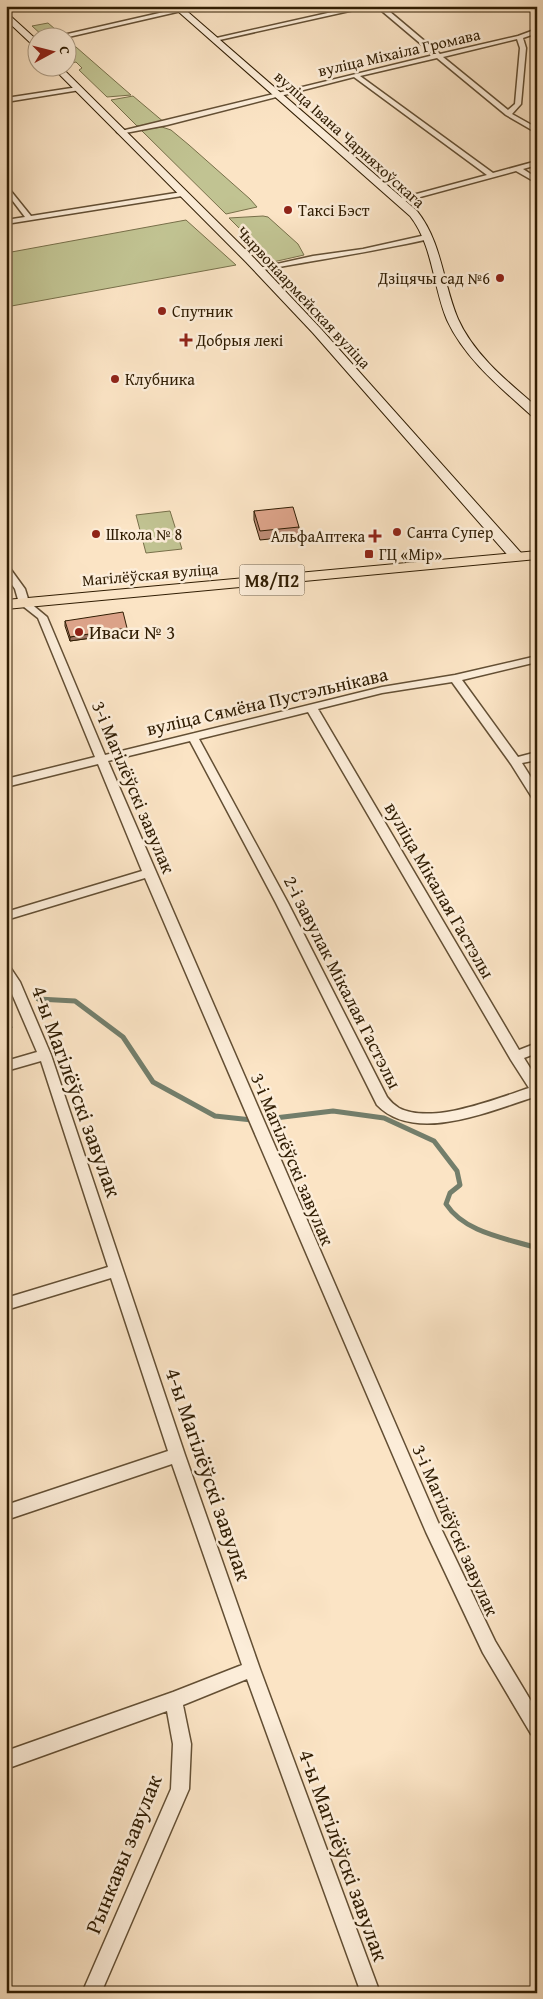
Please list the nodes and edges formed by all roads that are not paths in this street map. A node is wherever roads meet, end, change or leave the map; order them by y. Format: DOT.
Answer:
graph roads {
  1 [pos="200,6"];
  2 [pos="368,6"];
  3 [pos="379,6"];
  4 [pos="178,8"];
  5 [pos="6,14"];
  6 [pos="537,31"];
  7 [pos="78,32"];
  8 [pos="28,35"];
  9 [pos="520,37"];
  10 [pos="215,39"];
  11 [pos="440,55"];
  12 [pos="355,75"];
  13 [pos="67,78"];
  14 [pos="78,89"];
  15 [pos="280,95"];
  16 [pos="6,100"];
  17 [pos="508,114"];
  18 [pos="537,131"];
  19 [pos="120,132"];
  20 [pos="537,163"];
  21 [pos="518,169"];
  22 [pos="493,176"];
  23 [pos="537,182"];
  24 [pos="6,187"];
  25 [pos="182,194"];
  26 [pos="401,202"];
  27 [pos="30,218"];
  28 [pos="6,222"];
  29 [pos="426,237"];
  30 [pos="258,269"];
  31 [pos="537,414"];
  32 [pos="537,555"];
  33 [pos="517,557"];
  34 [pos="6,569"];
  35 [pos="24,603"];
  36 [pos="6,605"];
  37 [pos="537,659"];
  38 [pos="455,678"];
  39 [pos="311,707"];
  40 [pos="193,737"];
  41 [pos="537,756"];
  42 [pos="102,758"];
  43 [pos="515,761"];
  44 [pos="6,782"];
  45 [pos="537,796"];
  46 [pos="149,873"];
  47 [pos="6,916"];
  48 [pos="6,970"];
  49 [pos="537,1048"];
  50 [pos="45,1055"];
  51 [pos="516,1056"];
  52 [pos="6,1066"];
  53 [pos="537,1091"];
  54 [pos="117,1270"];
  55 [pos="6,1304"];
  56 [pos="177,1455"];
  57 [pos="6,1513"];
  58 [pos="252,1669"];
  59 [pos="173,1700"];
  60 [pos="537,1728"];
  61 [pos="6,1760"];
  62 [pos="91,1993"];
  63 [pos="371,1993"];
  1 -- 4 [label="street"];
  2 -- 10 [label="street"];
  3 -- 11 [label="street"];
  4 -- 7 [label="street"];
  4 -- 10 [label="main road, вуліца Івана Чарняхоўскага"];
  5 -- 8 [label="main road"];
  6 -- 9 [label="street, вуліца Міхаіла Громава"];
  9 -- 11 [label="street, вуліца Міхаіла Громава"];
  9 -- 17 [label="street"];
  10 -- 15 [label="main road, вуліца Івана Чарняхоўскага"];
  11 -- 12 [label="street, вуліца Міхаіла Громава"];
  11 -- 17 [label="street"];
  12 -- 15 [label="street, вуліца Міхаіла Громава"];
  12 -- 22 [label="street"];
  13 -- 14 [label="main road, Чырвонаармейская вуліца"];
  14 -- 16 [label="street"];
  14 -- 19 [label="main road, Чырвонаармейская вуліца"];
  15 -- 19 [label="street, вуліца Міхаіла Громава"];
  15 -- 26 [label="main road, вуліца Івана Чарняхоўскага"];
  17 -- 18 [label="street"];
  19 -- 25 [label="main road, Чырвонаармейская вуліца"];
  20 -- 21 [label="street"];
  21 -- 22 [label="street"];
  21 -- 23 [label="street"];
  22 -- 26 [label="street"];
  24 -- 27 [label="street"];
  25 -- 27 [label="street"];
  25 -- 30 [label="main road, Чырвонаармейская вуліца"];
  26 -- 29 [label="main road, вуліца Івана Чарняхоўскага"];
  27 -- 28 [label="street"];
  29 -- 30 [label="street"];
  29 -- 31 [label="main road, вуліца Івана Чарняхоўскага"];
  30 -- 33 [label="main road, Чырвонаармейская вуліца"];
  32 -- 33 [label="main road, Магілёўская вуліца / М8/П2"];
  33 -- 35 [label="main road, Магілёўская вуліца / М8/П2"];
  34 -- 35 [label="street"];
  35 -- 36 [label="main road, Магілёўская вуліца / М8/П2"];
  35 -- 42 [label="street, 3-і Магілёўскі завулак"];
  37 -- 38 [label="street, вуліца Сямёна Пустэльнікава"];
  38 -- 39 [label="street, вуліца Сямёна Пустэльнікава"];
  38 -- 43 [label="street"];
  39 -- 40 [label="street, вуліца Сямёна Пустэльнікава"];
  39 -- 51 [label="street, вуліца Мікалая Гастэлы"];
  40 -- 42 [label="street, вуліца Сямёна Пустэльнікава"];
  40 -- 53 [label="street, 2-і завулак Мікалая Гастэлы"];
  41 -- 43 [label="street"];
  42 -- 44 [label="street, вуліца Сямёна Пустэльнікава"];
  42 -- 46 [label="street, 3-і Магілёўскі завулак"];
  43 -- 45 [label="street"];
  46 -- 47 [label="street"];
  46 -- 60 [label="street, 3-і Магілёўскі завулак"];
  48 -- 50 [label="street, 4-ы Магілёўскі завулак"];
  49 -- 51 [label="street"];
  50 -- 52 [label="street"];
  50 -- 54 [label="street, 4-ы Магілёўскі завулак"];
  51 -- 53 [label="street, вуліца Мікалая Гастэлы"];
  54 -- 55 [label="street"];
  54 -- 56 [label="street, 4-ы Магілёўскі завулак"];
  56 -- 57 [label="street"];
  56 -- 58 [label="street, 4-ы Магілёўскі завулак"];
  58 -- 59 [label="street"];
  58 -- 63 [label="street, 4-ы Магілёўскі завулак"];
  59 -- 61 [label="street"];
  59 -- 62 [label="street, Рынкавы завулак"];
}
